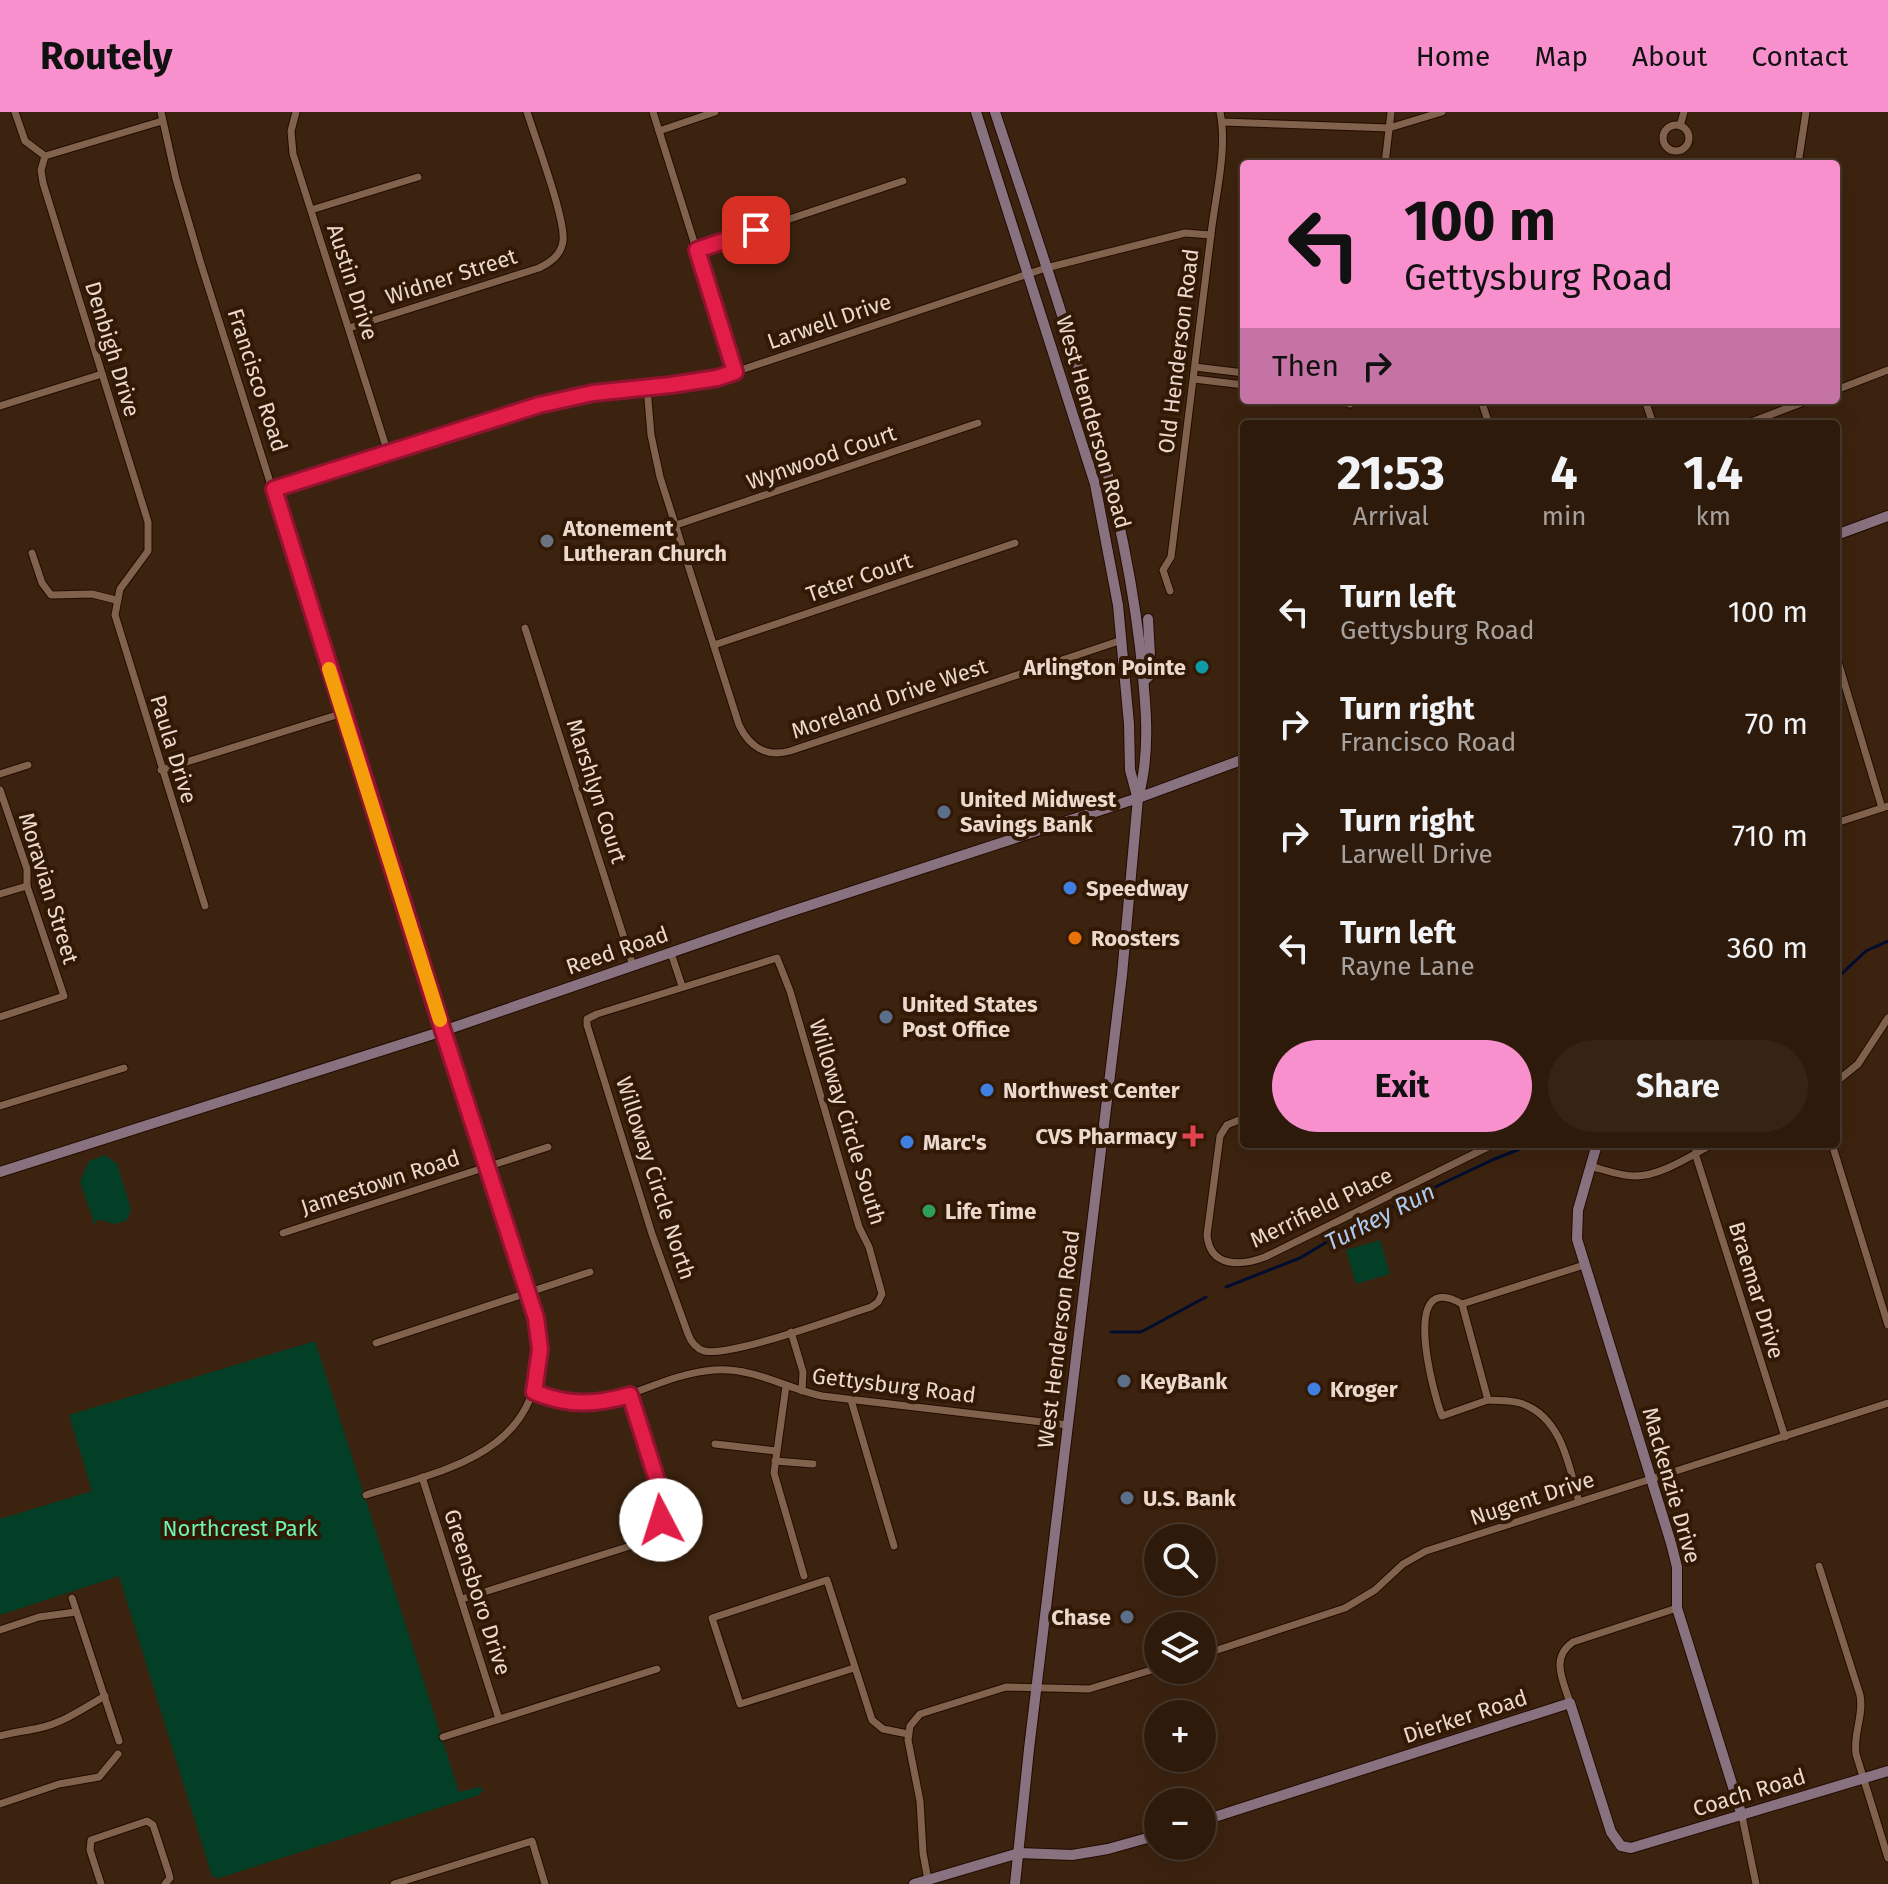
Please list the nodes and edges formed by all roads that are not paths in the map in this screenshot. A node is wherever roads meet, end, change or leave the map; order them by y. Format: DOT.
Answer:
graph roads {
  1 [pos="15,112"];
  2 [pos="296,112"];
  3 [pos="527,112"];
  4 [pos="653,112"];
  5 [pos="715,112"];
  6 [pos="976,112"];
  7 [pos="995,112"];
  8 [pos="1220,112"];
  9 [pos="1391,112"];
  10 [pos="1442,112"];
  11 [pos="1684,112"];
  12 [pos="1806,112"];
  13 [pos="161,117"];
  14 [pos="1222,122"];
  15 [pos="1680,126"];
  16 [pos="1389,128"];
  17 [pos="659,131"];
  18 [pos="45,156"];
  19 [pos="1385,160"];
  20 [pos="1799,160"];
  21 [pos="418,177"];
  22 [pos="903,181"];
  23 [pos="311,210"];
  24 [pos="1211,235"];
  25 [pos="697,250"];
  26 [pos="1046,268"];
  27 [pos="1029,273"];
  28 [pos="349,328"];
  29 [pos="1195,367"];
  30 [pos="1888,370"];
  31 [pos="735,372"];
  32 [pos="1240,373"];
  33 [pos="102,374"];
  34 [pos="1194,379"];
  35 [pos="1240,385"];
  36 [pos="1840,385"];
  37 [pos="647,388"];
  38 [pos="1798,404"];
  39 [pos="0,406"];
  40 [pos="1756,420"];
  41 [pos="978,423"];
  42 [pos="388,453"];
  43 [pos="274,489"];
  44 [pos="1888,516"];
  45 [pos="676,525"];
  46 [pos="1840,534"];
  47 [pos="1015,543"];
  48 [pos="32,553"];
  49 [pos="1170,591"];
  50 [pos="116,600"];
  51 [pos="1148,619"];
  52 [pos="525,628"];
  53 [pos="1122,640"];
  54 [pos="714,645"];
  55 [pos="1840,667"];
  56 [pos="1144,681"];
  57 [pos="343,713"];
  58 [pos="1240,760"];
  59 [pos="28,765"];
  60 [pos="161,770"];
  61 [pos="0,774"];
  62 [pos="0,790"];
  63 [pos="1138,798"];
  64 [pos="1885,807"];
  65 [pos="1840,822"];
  66 [pos="27,886"];
  67 [pos="0,894"];
  68 [pos="205,906"];
  69 [pos="671,953"];
  70 [pos="633,966"];
  71 [pos="682,986"];
  72 [pos="0,1017"];
  73 [pos="1888,1018"];
  74 [pos="443,1031"];
  75 [pos="124,1068"];
  76 [pos="1840,1079"];
  77 [pos="0,1106"];
  78 [pos="1240,1120"];
  79 [pos="548,1147"];
  80 [pos="1486,1148"];
  81 [pos="1596,1148"];
  82 [pos="1705,1148"];
  83 [pos="1833,1148"];
  84 [pos="1695,1153"];
  85 [pos="487,1166"];
  86 [pos="1590,1166"];
  87 [pos="1,1170"];
  88 [pos="283,1233"];
  89 [pos="1584,1265"];
  90 [pos="590,1272"];
  91 [pos="529,1292"];
  92 [pos="1462,1304"];
  93 [pos="1888,1325"];
  94 [pos="791,1332"];
  95 [pos="376,1343"];
  96 [pos="786,1386"];
  97 [pos="802,1391"];
  98 [pos="534,1392"];
  99 [pos="630,1395"];
  100 [pos="851,1400"];
  101 [pos="1488,1400"];
  102 [pos="1888,1403"];
  103 [pos="1068,1425"];
  104 [pos="1785,1437"];
  105 [pos="715,1444"];
  106 [pos="776,1451"];
  107 [pos="775,1461"];
  108 [pos="813,1464"];
  109 [pos="422,1477"];
  110 [pos="1651,1479"];
  111 [pos="366,1495"];
  112 [pos="1579,1502"];
  113 [pos="894,1546"];
  114 [pos="1819,1566"];
  115 [pos="804,1576"];
  116 [pos="72,1598"];
  117 [pos="462,1599"];
  118 [pos="1677,1608"];
  119 [pos="76,1612"];
  120 [pos="0,1630"];
  121 [pos="1216,1650"];
  122 [pos="854,1668"];
  123 [pos="657,1669"];
  124 [pos="1144,1672"];
  125 [pos="1038,1687"];
  126 [pos="105,1696"];
  127 [pos="1570,1703"];
  128 [pos="499,1719"];
  129 [pos="908,1734"];
  130 [pos="0,1736"];
  131 [pos="443,1737"];
  132 [pos="119,1741"];
  133 [pos="118,1754"];
  134 [pos="1888,1771"];
  135 [pos="1864,1778"];
  136 [pos="0,1804"];
  137 [pos="1742,1816"];
  138 [pos="1216,1817"];
  139 [pos="1144,1839"];
  140 [pos="1019,1853"];
  141 [pos="1888,1858"];
  142 [pos="928,1880"];
  143 [pos="101,1884"];
  144 [pos="165,1884"];
  145 [pos="394,1884"];
  146 [pos="545,1884"];
  147 [pos="914,1884"];
  148 [pos="1015,1884"];
  149 [pos="1756,1884"];
  1 -- 18 [label="street"];
  2 -- 23 [label="street, Austin Drive"];
  3 -- 28 [label="street, Widner Street"];
  4 -- 17 [label="street"];
  5 -- 17 [label="street"];
  6 -- 27 [label="main road, West Henderson Road"];
  7 -- 26 [label="main road, West Henderson Road"];
  8 -- 14 [label="street, Old Henderson Road"];
  9 -- 16 [label="street"];
  10 -- 16 [label="street"];
  11 -- 15 [label="street"];
  12 -- 20 [label="street"];
  13 -- 18 [label="street"];
  13 -- 43 [label="street, Francisco Road"];
  14 -- 16 [label="street"];
  14 -- 24 [label="street, Old Henderson Road"];
  16 -- 19 [label="street"];
  17 -- 25 [label="street"];
  18 -- 33 [label="street, Denbigh Drive"];
  21 -- 23 [label="street"];
  22 -- 25 [label="street"];
  23 -- 28 [label="street, Austin Drive"];
  24 -- 26 [label="street, Larwell Drive"];
  24 -- 29 [label="street, Old Henderson Road"];
  25 -- 31 [label="street"];
  26 -- 27 [label="street, Larwell Drive"];
  26 -- 56 [label="main road, West Henderson Road"];
  27 -- 31 [label="street, Larwell Drive"];
  27 -- 53 [label="main road, West Henderson Road"];
  28 -- 42 [label="street, Austin Drive"];
  29 -- 32 [label="street"];
  29 -- 34 [label="street, Old Henderson Road"];
  30 -- 36 [label="street"];
  31 -- 37 [label="street, Larwell Drive"];
  33 -- 39 [label="street"];
  33 -- 50 [label="street, Denbigh Drive"];
  34 -- 35 [label="street"];
  34 -- 49 [label="street, Old Henderson Road"];
  37 -- 42 [label="street, Larwell Drive"];
  37 -- 45 [label="street"];
  38 -- 40 [label="street"];
  41 -- 45 [label="street, Wynwood Court"];
  42 -- 43 [label="street, Larwell Drive"];
  43 -- 57 [label="street, Francisco Road"];
  44 -- 46 [label="main road"];
  45 -- 54 [label="street"];
  47 -- 54 [label="street, Teter Court"];
  48 -- 50 [label="street"];
  50 -- 60 [label="street, Paula Drive"];
  51 -- 56 [label="main road"];
  52 -- 70 [label="street, Marshlyn Court"];
  53 -- 54 [label="street, Moreland Drive West"];
  53 -- 63 [label="main road, West Henderson Road"];
  55 -- 64 [label="street"];
  56 -- 63 [label="main road, West Henderson Road"];
  57 -- 60 [label="street"];
  57 -- 74 [label="street, Francisco Road"];
  58 -- 63 [label="main road, Reed Road"];
  59 -- 61 [label="street"];
  60 -- 68 [label="street, Paula Drive"];
  62 -- 66 [label="street, Moravian Street"];
  63 -- 69 [label="main road, Reed Road"];
  63 -- 103 [label="main road, West Henderson Road"];
  64 -- 65 [label="street"];
  66 -- 67 [label="street"];
  66 -- 72 [label="street, Moravian Street"];
  69 -- 70 [label="main road, Reed Road"];
  69 -- 71 [label="street"];
  70 -- 74 [label="main road, Reed Road"];
  71 -- 94 [label="street, Willoway Circle North"];
  71 -- 94 [label="street, Willoway Circle South"];
  73 -- 76 [label="street"];
  74 -- 85 [label="street, Francisco Road"];
  74 -- 87 [label="main road, Reed Road"];
  75 -- 77 [label="street"];
  78 -- 80 [label="street, Merrifield Place"];
  79 -- 85 [label="street, Jamestown Road"];
  81 -- 86 [label="main road, Mackenzie Drive"];
  82 -- 84 [label="street"];
  83 -- 93 [label="street"];
  84 -- 86 [label="street"];
  84 -- 104 [label="street, Braemar Drive"];
  85 -- 88 [label="street, Jamestown Road"];
  85 -- 91 [label="street, Francisco Road"];
  86 -- 89 [label="main road, Mackenzie Drive"];
  89 -- 92 [label="street"];
  89 -- 110 [label="main road, Mackenzie Drive"];
  90 -- 91 [label="street"];
  91 -- 95 [label="street"];
  91 -- 98 [label="street, Francisco Road"];
  92 -- 101 [label="street"];
  92 -- 101 [label="street"];
  94 -- 97 [label="street"];
  96 -- 97 [label="street, Gettysburg Road"];
  96 -- 99 [label="street, Gettysburg Road"];
  96 -- 106 [label="street"];
  97 -- 100 [label="street, Gettysburg Road"];
  98 -- 99 [label="street, Gettysburg Road"];
  98 -- 109 [label="street"];
  99 -- 117 [label="street"];
  100 -- 103 [label="street, Gettysburg Road"];
  100 -- 113 [label="street"];
  101 -- 112 [label="street"];
  102 -- 104 [label="street, Nugent Drive"];
  103 -- 125 [label="main road, West Henderson Road"];
  104 -- 110 [label="street, Nugent Drive"];
  105 -- 106 [label="street"];
  106 -- 107 [label="street"];
  107 -- 108 [label="street"];
  107 -- 115 [label="street"];
  109 -- 111 [label="street"];
  109 -- 117 [label="street, Greensboro Drive"];
  110 -- 112 [label="street, Nugent Drive"];
  110 -- 118 [label="main road, Mackenzie Drive"];
  112 -- 121 [label="street, Nugent Drive"];
  114 -- 135 [label="street"];
  116 -- 119 [label="street"];
  117 -- 128 [label="street, Greensboro Drive"];
  118 -- 127 [label="street"];
  118 -- 137 [label="main road, Mackenzie Drive"];
  119 -- 120 [label="street"];
  119 -- 126 [label="street"];
  122 -- 122 [label="street"];
  122 -- 129 [label="street"];
  123 -- 128 [label="street"];
  124 -- 125 [label="street"];
  125 -- 129 [label="street"];
  125 -- 140 [label="main road, West Henderson Road"];
  126 -- 130 [label="street"];
  126 -- 132 [label="street"];
  127 -- 137 [label="main road, Coach Road"];
  127 -- 138 [label="main road, Dierker Road"];
  128 -- 131 [label="street"];
  129 -- 142 [label="street"];
  133 -- 136 [label="street"];
  134 -- 135 [label="main road, Coach Road"];
  135 -- 137 [label="main road, Coach Road"];
  135 -- 141 [label="street"];
  137 -- 149 [label="street, Mackenzie Drive"];
  139 -- 140 [label="main road"];
  140 -- 142 [label="main road"];
  140 -- 148 [label="main road, West Henderson Road"];
  142 -- 147 [label="main road"];
  143 -- 144 [label="street"];
  145 -- 146 [label="street"];
}
